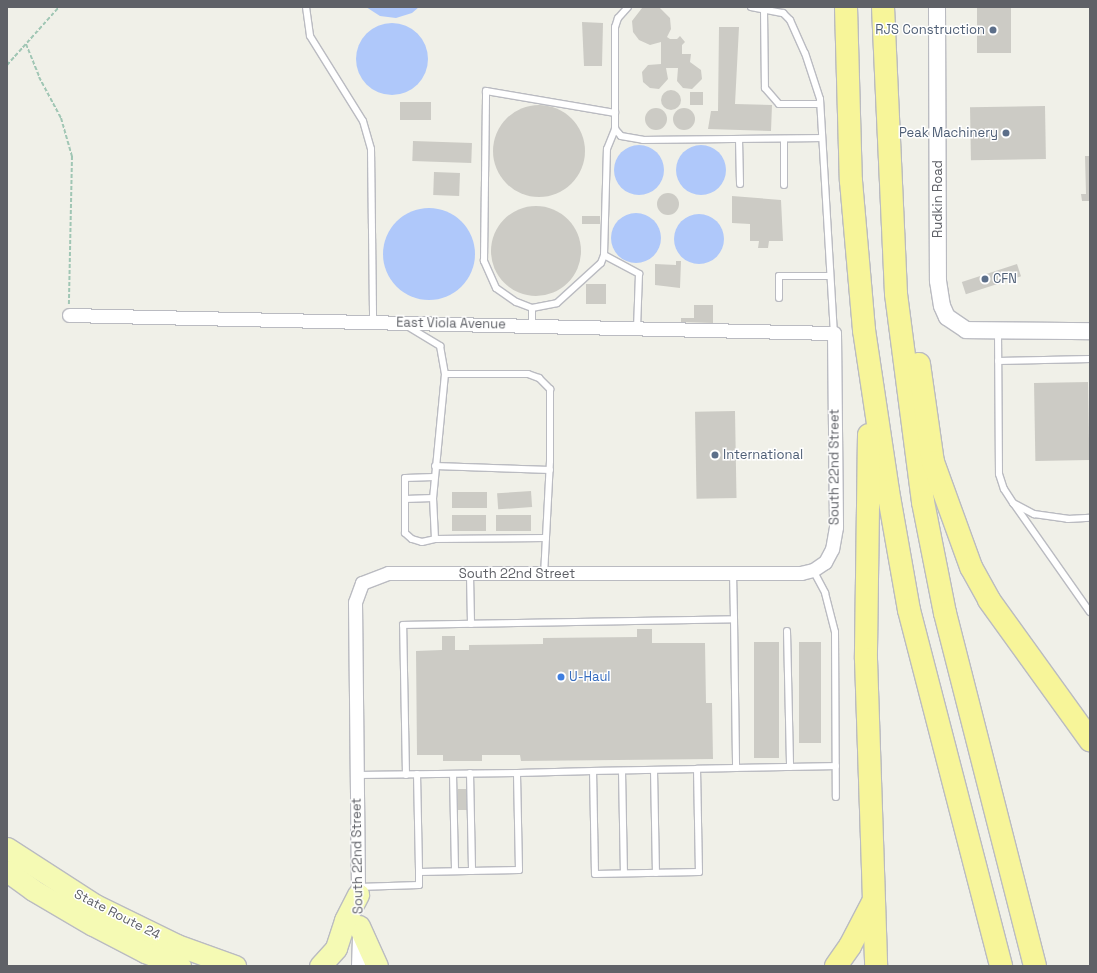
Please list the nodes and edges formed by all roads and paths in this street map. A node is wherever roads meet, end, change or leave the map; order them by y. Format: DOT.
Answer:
graph roads {
  1 [pos="59,7"];
  2 [pos="306,7"];
  3 [pos="628,7"];
  4 [pos="751,7"];
  5 [pos="846,7"];
  6 [pos="883,7"];
  7 [pos="936,7"];
  8 [pos="764,10"];
  9 [pos="884,43"];
  10 [pos="26,44"];
  11 [pos="7,65"];
  12 [pos="820,104"];
  13 [pos="615,114"];
  14 [pos="615,129"];
  15 [pos="822,138"];
  16 [pos="739,139"];
  17 [pos="784,139"];
  18 [pos="740,184"];
  19 [pos="784,185"];
  20 [pos="604,255"];
  21 [pos="830,276"];
  22 [pos="779,298"];
  23 [pos="532,308"];
  24 [pos="69,315"];
  25 [pos="373,322"];
  26 [pos="404,324"];
  27 [pos="532,326"];
  28 [pos="637,328"];
  29 [pos="864,330"];
  30 [pos="1090,331"];
  31 [pos="998,332"];
  32 [pos="834,333"];
  33 [pos="1090,359"];
  34 [pos="998,361"];
  35 [pos="445,374"];
  36 [pos="435,466"];
  37 [pos="550,470"];
  38 [pos="434,477"];
  39 [pos="433,498"];
  40 [pos="405,499"];
  41 [pos="1013,503"];
  42 [pos="1090,518"];
  43 [pos="546,538"];
  44 [pos="435,539"];
  45 [pos="813,570"];
  46 [pos="544,574"];
  47 [pos="733,574"];
  48 [pos="470,575"];
  49 [pos="1090,612"];
  50 [pos="734,619"];
  51 [pos="470,624"];
  52 [pos="787,631"];
  53 [pos="1090,740"];
  54 [pos="836,766"];
  55 [pos="790,767"];
  56 [pos="736,768"];
  57 [pos="698,769"];
  58 [pos="654,770"];
  59 [pos="593,771"];
  60 [pos="622,771"];
  61 [pos="517,773"];
  62 [pos="417,774"];
  63 [pos="454,774"];
  64 [pos="470,774"];
  65 [pos="357,775"];
  66 [pos="406,775"];
  67 [pos="836,797"];
  68 [pos="7,848"];
  69 [pos="7,871"];
  70 [pos="455,871"];
  71 [pos="472,871"];
  72 [pos="419,872"];
  73 [pos="624,873"];
  74 [pos="656,873"];
  75 [pos="358,890"];
  76 [pos="874,899"];
  77 [pos="359,926"];
  78 [pos="180,966"];
  79 [pos="235,966"];
  80 [pos="320,966"];
  81 [pos="358,966"];
  82 [pos="377,966"];
  83 [pos="836,966"];
  84 [pos="876,966"];
  85 [pos="1000,966"];
  86 [pos="1035,966"];
  1 -- 10 [label="path"];
  2 -- 25 [label="lane"];
  3 -- 13 [label="lane"];
  4 -- 8 [label="lane"];
  5 -- 29 [label="highway"];
  6 -- 9 [label="highway"];
  7 -- 31 [label="street, Rudkin Road"];
  8 -- 12 [label="lane"];
  8 -- 12 [label="lane"];
  9 -- 53 [label="highway"];
  9 -- 86 [label="highway"];
  10 -- 11 [label="path"];
  10 -- 24 [label="path"];
  12 -- 15 [label="lane"];
  13 -- 14 [label="lane"];
  13 -- 23 [label="lane"];
  14 -- 16 [label="lane"];
  14 -- 20 [label="lane"];
  15 -- 17 [label="lane"];
  15 -- 21 [label="lane"];
  16 -- 17 [label="lane"];
  16 -- 18 [label="lane"];
  17 -- 19 [label="lane"];
  20 -- 23 [label="lane"];
  20 -- 28 [label="lane"];
  21 -- 22 [label="lane"];
  21 -- 32 [label="lane"];
  23 -- 27 [label="lane"];
  24 -- 25 [label="street, East Viola Avenue"];
  25 -- 26 [label="street, East Viola Avenue"];
  26 -- 27 [label="street, East Viola Avenue"];
  26 -- 35 [label="lane"];
  27 -- 28 [label="street, East Viola Avenue"];
  28 -- 32 [label="street, East Viola Avenue"];
  29 -- 76 [label="highway"];
  29 -- 85 [label="highway"];
  30 -- 31 [label="street"];
  31 -- 34 [label="lane"];
  32 -- 45 [label="street, South 22nd Street"];
  33 -- 34 [label="lane"];
  34 -- 41 [label="lane"];
  35 -- 36 [label="lane"];
  35 -- 37 [label="lane"];
  36 -- 37 [label="lane"];
  36 -- 38 [label="lane"];
  37 -- 43 [label="lane"];
  38 -- 39 [label="lane"];
  38 -- 40 [label="lane"];
  39 -- 40 [label="lane"];
  39 -- 44 [label="lane"];
  40 -- 44 [label="lane"];
  41 -- 42 [label="lane"];
  41 -- 49 [label="lane"];
  43 -- 44 [label="lane"];
  43 -- 46 [label="lane"];
  45 -- 47 [label="street, South 22nd Street"];
  45 -- 54 [label="lane"];
  46 -- 47 [label="street, South 22nd Street"];
  46 -- 48 [label="street, South 22nd Street"];
  47 -- 50 [label="lane"];
  48 -- 51 [label="lane"];
  48 -- 65 [label="street, South 22nd Street"];
  50 -- 51 [label="lane"];
  50 -- 56 [label="lane"];
  51 -- 66 [label="lane"];
  52 -- 55 [label="lane"];
  54 -- 55 [label="lane"];
  54 -- 67 [label="lane"];
  55 -- 56 [label="lane"];
  56 -- 57 [label="lane"];
  57 -- 58 [label="lane"];
  57 -- 74 [label="lane"];
  58 -- 60 [label="lane"];
  58 -- 74 [label="lane"];
  59 -- 60 [label="lane"];
  59 -- 61 [label="lane"];
  59 -- 73 [label="lane"];
  60 -- 73 [label="lane"];
  61 -- 64 [label="lane"];
  61 -- 71 [label="lane"];
  62 -- 63 [label="lane"];
  62 -- 66 [label="lane"];
  62 -- 72 [label="lane"];
  63 -- 64 [label="lane"];
  63 -- 70 [label="lane"];
  64 -- 71 [label="lane"];
  65 -- 66 [label="lane"];
  65 -- 75 [label="street, South 22nd Street"];
  68 -- 79 [label="main road, State Route 24"];
  69 -- 78 [label="main road, State Route 24"];
  70 -- 71 [label="lane"];
  70 -- 72 [label="lane"];
  72 -- 75 [label="lane"];
  73 -- 74 [label="lane"];
  75 -- 77 [label="street, South 22nd Street"];
  75 -- 80 [label="main road"];
  76 -- 83 [label="highway"];
  76 -- 84 [label="highway"];
  77 -- 81 [label="street, South 22nd Street"];
  77 -- 82 [label="main road"];
}
